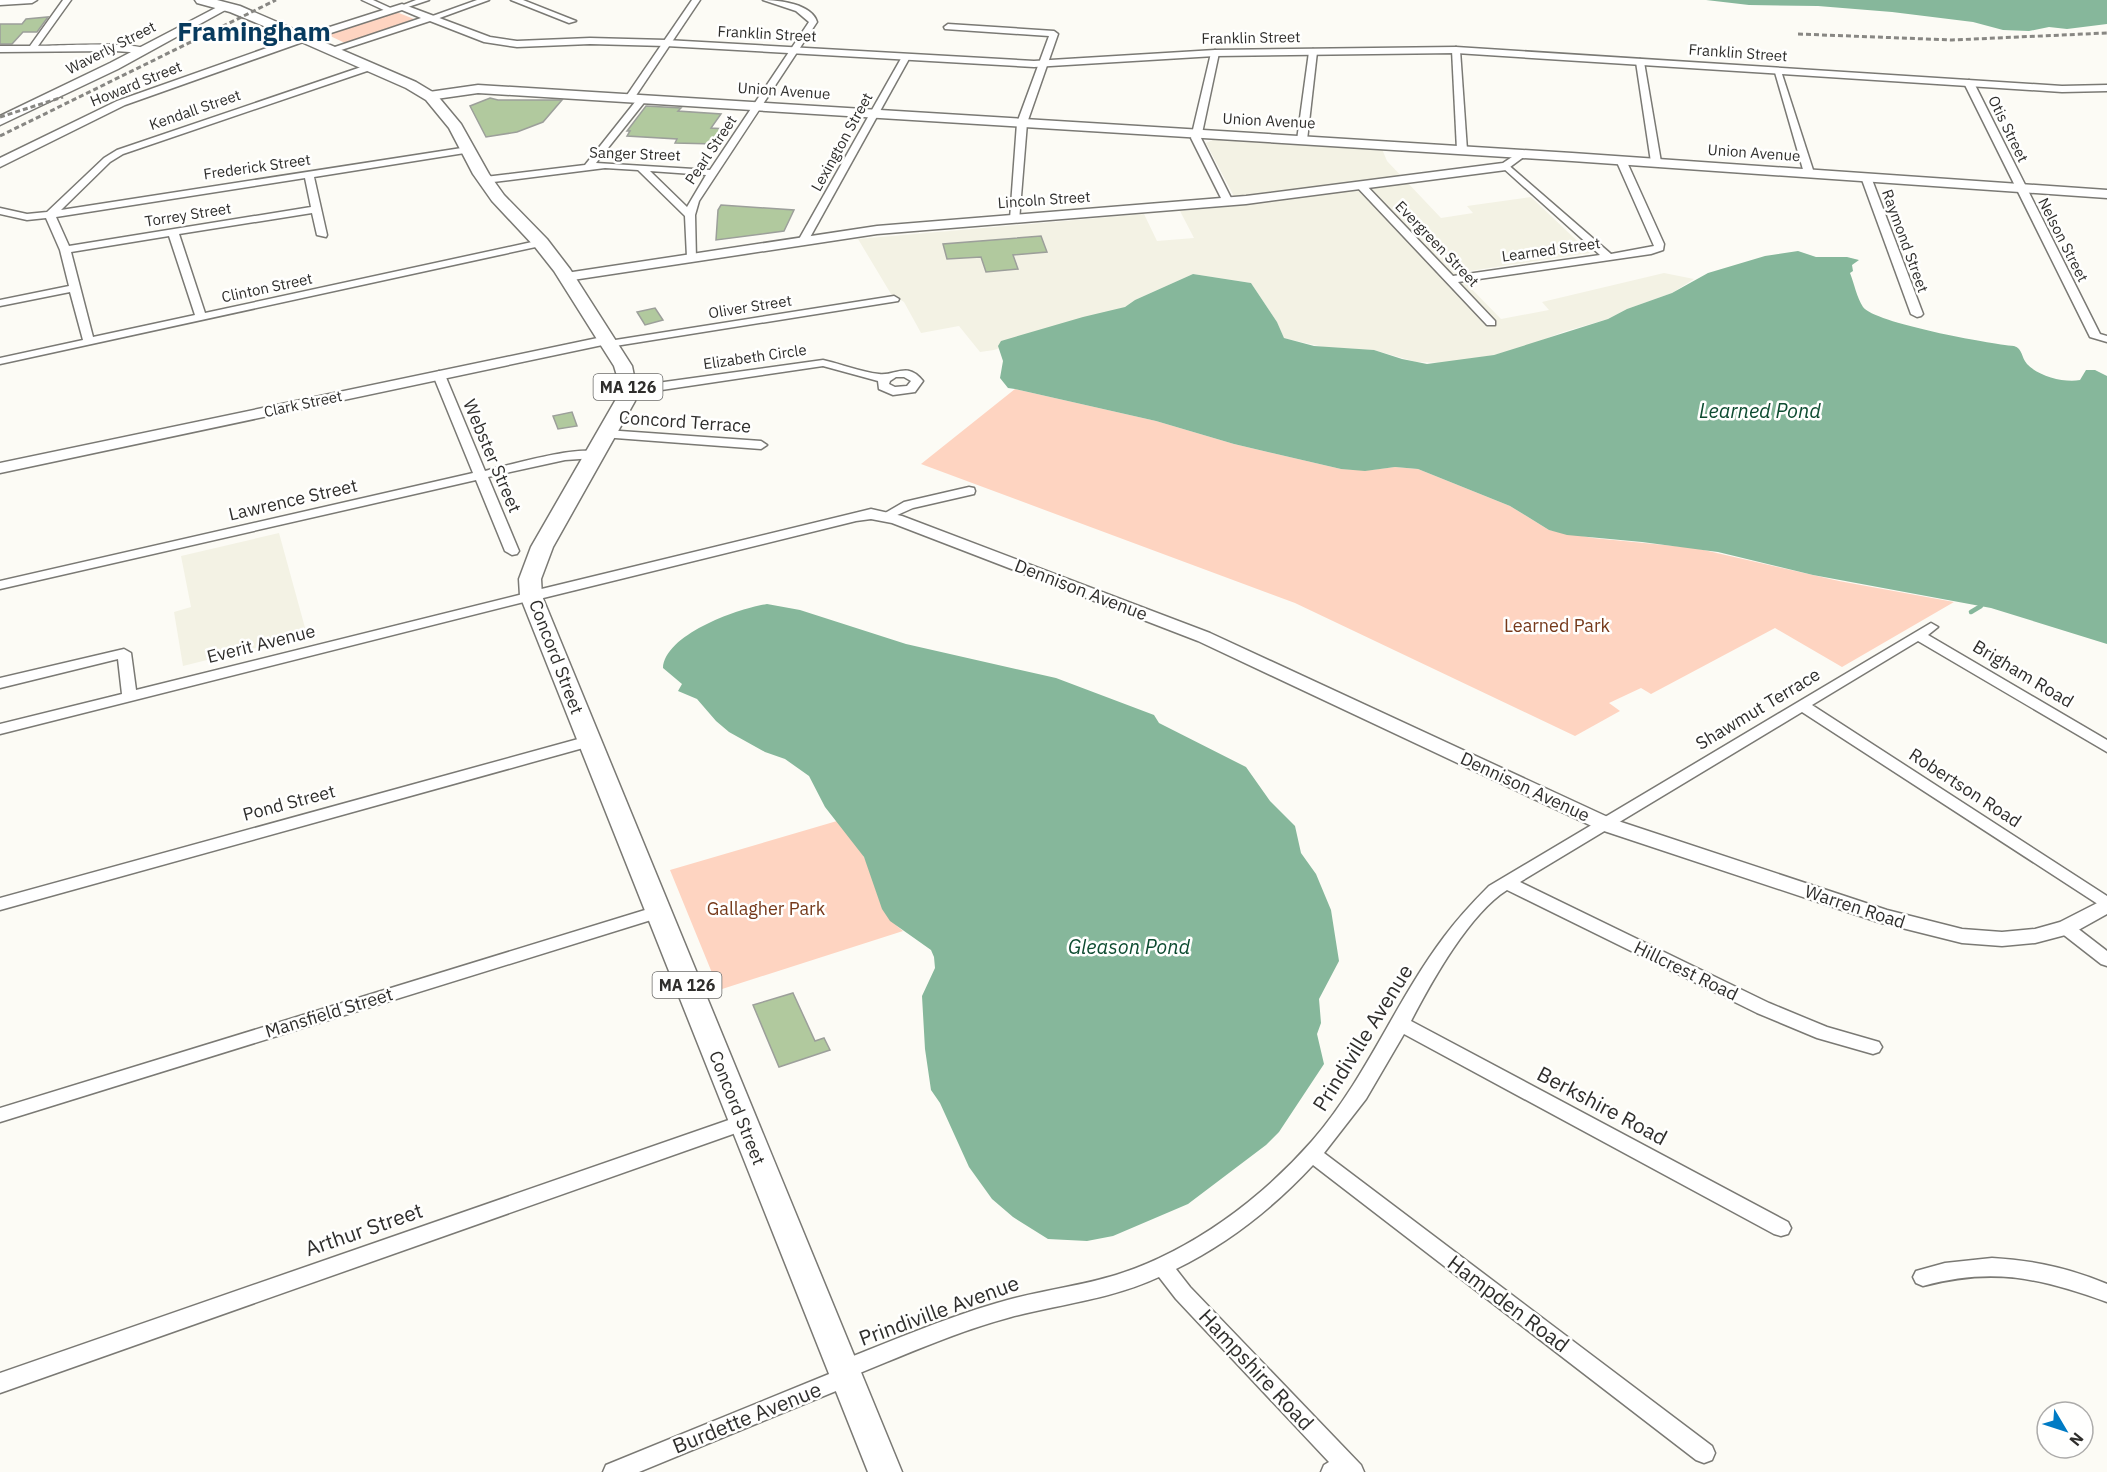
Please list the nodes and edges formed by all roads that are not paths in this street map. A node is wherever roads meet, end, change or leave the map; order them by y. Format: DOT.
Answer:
graph roads {
  1 [pos="32,0"];
  2 [pos="67,0"];
  3 [pos="202,0"];
  4 [pos="366,0"];
  5 [pos="424,0"];
  6 [pos="485,0"];
  7 [pos="515,0"];
  8 [pos="696,0"];
  9 [pos="767,0"];
  10 [pos="0,2"];
  11 [pos="231,3"];
  12 [pos="402,7"];
  13 [pos="391,10"];
  14 [pos="431,18"];
  15 [pos="573,21"];
  16 [pos="948,27"];
  17 [pos="304,38"];
  18 [pos="666,43"];
  19 [pos="32,49"];
  20 [pos="0,50"];
  21 [pos="144,50"];
  22 [pos="331,50"];
  23 [pos="1456,50"];
  24 [pos="795,51"];
  25 [pos="1313,52"];
  26 [pos="1215,53"];
  27 [pos="906,57"];
  28 [pos="1640,62"];
  29 [pos="1044,64"];
  30 [pos="370,67"];
  31 [pos="1778,71"];
  32 [pos="1969,83"];
  33 [pos="2106,89"];
  34 [pos="429,96"];
  35 [pos="636,99"];
  36 [pos="758,106"];
  37 [pos="875,114"];
  38 [pos="0,122"];
  39 [pos="1022,123"];
  40 [pos="1196,133"];
  41 [pos="1302,140"];
  42 [pos="468,150"];
  43 [pos="1462,150"];
  44 [pos="1521,154"];
  45 [pos="1621,160"];
  46 [pos="1656,162"];
  47 [pos="0,163"];
  48 [pos="589,166"];
  49 [pos="1506,166"];
  50 [pos="640,167"];
  51 [pos="713,173"];
  52 [pos="1809,173"];
  53 [pos="309,174"];
  54 [pos="1866,177"];
  55 [pos="485,180"];
  56 [pos="1361,186"];
  57 [pos="2020,188"];
  58 [pos="2107,194"];
  59 [pos="1228,202"];
  60 [pos="315,209"];
  61 [pos="0,211"];
  62 [pos="50,215"];
  63 [pos="690,215"];
  64 [pos="1015,219"];
  65 [pos="172,232"];
  66 [pos="322,235"];
  67 [pos="803,241"];
  68 [pos="541,243"];
  69 [pos="65,250"];
  70 [pos="692,257"];
  71 [pos="1608,257"];
  72 [pos="566,277"];
  73 [pos="1451,280"];
  74 [pos="74,288"];
  75 [pos="894,299"];
  76 [pos="0,303"];
  77 [pos="1917,314"];
  78 [pos="201,318"];
  79 [pos="1491,323"];
  80 [pos="2101,338"];
  81 [pos="88,342"];
  82 [pos="608,342"];
  83 [pos="0,361"];
  84 [pos="439,375"];
  85 [pos="884,379"];
  86 [pos="628,391"];
  87 [pos="601,444"];
  88 [pos="761,445"];
  89 [pos="0,468"];
  90 [pos="482,476"];
  91 [pos="969,491"];
  92 [pos="886,516"];
  93 [pos="512,551"];
  94 [pos="0,585"];
  95 [pos="531,596"];
  96 [pos="1925,631"];
  97 [pos="0,683"];
  98 [pos="130,696"];
  99 [pos="1802,705"];
  100 [pos="0,729"];
  101 [pos="589,741"];
  102 [pos="2107,747"];
  103 [pos="1605,824"];
  104 [pos="1505,882"];
  105 [pos="0,904"];
  106 [pos="2107,904"];
  107 [pos="657,912"];
  108 [pos="2066,928"];
  109 [pos="2107,960"];
  110 [pos="1401,1024"];
  111 [pos="1873,1047"];
  112 [pos="0,1115"];
  113 [pos="743,1123"];
  114 [pos="1312,1154"];
  115 [pos="1781,1228"];
  116 [pos="1162,1266"];
  117 [pos="1923,1277"];
  118 [pos="2107,1293"];
  119 [pos="845,1374"];
  120 [pos="0,1383"];
  121 [pos="1704,1453"];
  122 [pos="1343,1469"];
  123 [pos="614,1472"];
  124 [pos="885,1472"];
  1 -- 10 [label="street"];
  2 -- 19 [label="street"];
  3 -- 11 [label="main road, MA 126"];
  4 -- 13 [label="street"];
  5 -- 12 [label="street, Howard Street"];
  6 -- 14 [label="street"];
  7 -- 15 [label="street"];
  8 -- 18 [label="street"];
  9 -- 24 [label="street, Pearl Street"];
  11 -- 17 [label="main road, MA 126"];
  11 -- 21 [label="main road, Waverly Street"];
  12 -- 13 [label="street, Howard Street"];
  12 -- 14 [label="street, Franklin Street"];
  13 -- 17 [label="street, Howard Street"];
  14 -- 18 [label="street, Franklin Street"];
  14 -- 22 [label="street"];
  16 -- 29 [label="street"];
  17 -- 22 [label="main road, MA 126"];
  17 -- 47 [label="street, Howard Street"];
  18 -- 24 [label="street, Franklin Street"];
  18 -- 35 [label="street"];
  19 -- 20 [label="street"];
  19 -- 21 [label="street"];
  21 -- 38 [label="main road, Waverly Street"];
  22 -- 30 [label="main road, MA 126"];
  23 -- 25 [label="street, Franklin Street"];
  23 -- 28 [label="street, Franklin Street"];
  23 -- 43 [label="street"];
  24 -- 27 [label="street, Franklin Street"];
  24 -- 36 [label="street, Pearl Street"];
  25 -- 26 [label="street, Franklin Street"];
  25 -- 41 [label="street"];
  26 -- 29 [label="street, Franklin Street"];
  26 -- 40 [label="street"];
  27 -- 29 [label="street, Franklin Street"];
  27 -- 37 [label="street, Lexington Street"];
  28 -- 31 [label="street, Franklin Street"];
  28 -- 46 [label="street"];
  29 -- 39 [label="street"];
  30 -- 34 [label="main road, MA 126"];
  30 -- 62 [label="street, Kendall Street"];
  31 -- 32 [label="street, Franklin Street"];
  31 -- 52 [label="street"];
  32 -- 33 [label="street, Franklin Street"];
  32 -- 57 [label="street, Otis Street"];
  34 -- 35 [label="main road, Union Avenue"];
  34 -- 42 [label="main road, MA 126"];
  35 -- 36 [label="main road, Union Avenue"];
  35 -- 48 [label="street"];
  36 -- 37 [label="main road, Union Avenue"];
  36 -- 51 [label="street, Pearl Street"];
  37 -- 39 [label="main road, Union Avenue"];
  37 -- 67 [label="street, Lexington Street"];
  39 -- 40 [label="main road, Union Avenue"];
  39 -- 64 [label="street"];
  40 -- 41 [label="main road, Union Avenue"];
  40 -- 59 [label="street"];
  41 -- 43 [label="main road, Union Avenue"];
  42 -- 53 [label="street, Frederick Street"];
  42 -- 55 [label="main road, MA 126"];
  43 -- 44 [label="main road, Union Avenue"];
  44 -- 45 [label="main road, Union Avenue"];
  44 -- 49 [label="street"];
  45 -- 46 [label="main road, Union Avenue"];
  45 -- 71 [label="street, Learned Street"];
  46 -- 52 [label="main road, Union Avenue"];
  48 -- 50 [label="street, Sanger Street"];
  48 -- 55 [label="street, Sanger Street"];
  49 -- 56 [label="street, Lincoln Street"];
  49 -- 71 [label="street"];
  50 -- 51 [label="street, Sanger Street"];
  50 -- 63 [label="street"];
  51 -- 63 [label="street, Pearl Street"];
  52 -- 54 [label="main road, Union Avenue"];
  53 -- 60 [label="street"];
  53 -- 62 [label="street, Frederick Street"];
  54 -- 57 [label="main road, Union Avenue"];
  54 -- 77 [label="street, Raymond Street"];
  55 -- 68 [label="main road, MA 126"];
  56 -- 59 [label="street, Lincoln Street"];
  56 -- 73 [label="street, Evergreen Street"];
  57 -- 58 [label="main road, Union Avenue"];
  57 -- 80 [label="street, Nelson Street"];
  59 -- 64 [label="street, Lincoln Street"];
  60 -- 65 [label="street, Torrey Street"];
  60 -- 66 [label="street"];
  61 -- 62 [label="street, Frederick Street"];
  62 -- 69 [label="street"];
  63 -- 70 [label="street, Pearl Street"];
  64 -- 67 [label="street, Lincoln Street"];
  65 -- 69 [label="street, Torrey Street"];
  65 -- 78 [label="street"];
  67 -- 70 [label="street, Lincoln Street"];
  68 -- 72 [label="main road, MA 126"];
  68 -- 78 [label="street, Clinton Street"];
  69 -- 74 [label="street"];
  70 -- 72 [label="street, Lincoln Street"];
  71 -- 73 [label="street, Learned Street"];
  72 -- 82 [label="main road, MA 126"];
  73 -- 79 [label="street, Evergreen Street"];
  74 -- 76 [label="street"];
  74 -- 81 [label="street"];
  75 -- 82 [label="street, Oliver Street"];
  78 -- 81 [label="street, Clinton Street"];
  81 -- 83 [label="street, Clinton Street"];
  82 -- 84 [label="street, Clark Street"];
  82 -- 86 [label="main road, MA 126"];
  84 -- 89 [label="street, Clark Street"];
  84 -- 90 [label="street, Webster Street"];
  85 -- 86 [label="street, Elizabeth Circle"];
  86 -- 87 [label="main road, Concord Street / MA 126"];
  87 -- 88 [label="street, Concord Terrace"];
  87 -- 90 [label="street, Lawrence Street"];
  87 -- 95 [label="main road, Concord Street / MA 126"];
  90 -- 93 [label="street, Webster Street"];
  90 -- 94 [label="street, Lawrence Street"];
  91 -- 92 [label="street"];
  92 -- 95 [label="street, Dennison Avenue"];
  92 -- 103 [label="street, Dennison Avenue"];
  95 -- 98 [label="street, Everit Avenue"];
  95 -- 101 [label="main road, Concord Street / MA 126"];
  96 -- 99 [label="street, Shawmut Terrace"];
  96 -- 102 [label="street, Brigham Road"];
  97 -- 98 [label="street"];
  98 -- 100 [label="street, Everit Avenue"];
  99 -- 103 [label="street, Shawmut Terrace"];
  99 -- 106 [label="street, Robertson Road"];
  101 -- 105 [label="street, Pond Street"];
  101 -- 107 [label="main road, Concord Street / MA 126"];
  103 -- 104 [label="street, Prindiville Avenue"];
  103 -- 108 [label="street, Warren Road"];
  104 -- 110 [label="street, Prindiville Avenue"];
  104 -- 111 [label="street, Hillcrest Road"];
  106 -- 108 [label="street, Warren Road"];
  107 -- 112 [label="street, Mansfield Street"];
  107 -- 113 [label="main road, Concord Street / MA 126"];
  108 -- 109 [label="street"];
  110 -- 114 [label="street, Prindiville Avenue"];
  110 -- 115 [label="street, Berkshire Road"];
  113 -- 119 [label="main road, Concord Street / MA 126"];
  113 -- 120 [label="street, Arthur Street"];
  114 -- 116 [label="street, Prindiville Avenue"];
  114 -- 121 [label="street, Hampden Road"];
  116 -- 119 [label="street, Prindiville Avenue"];
  116 -- 122 [label="street, Hampshire Road"];
  117 -- 118 [label="street"];
  119 -- 123 [label="street, Burdette Avenue"];
  119 -- 124 [label="main road, Concord Street / MA 126"];
}
